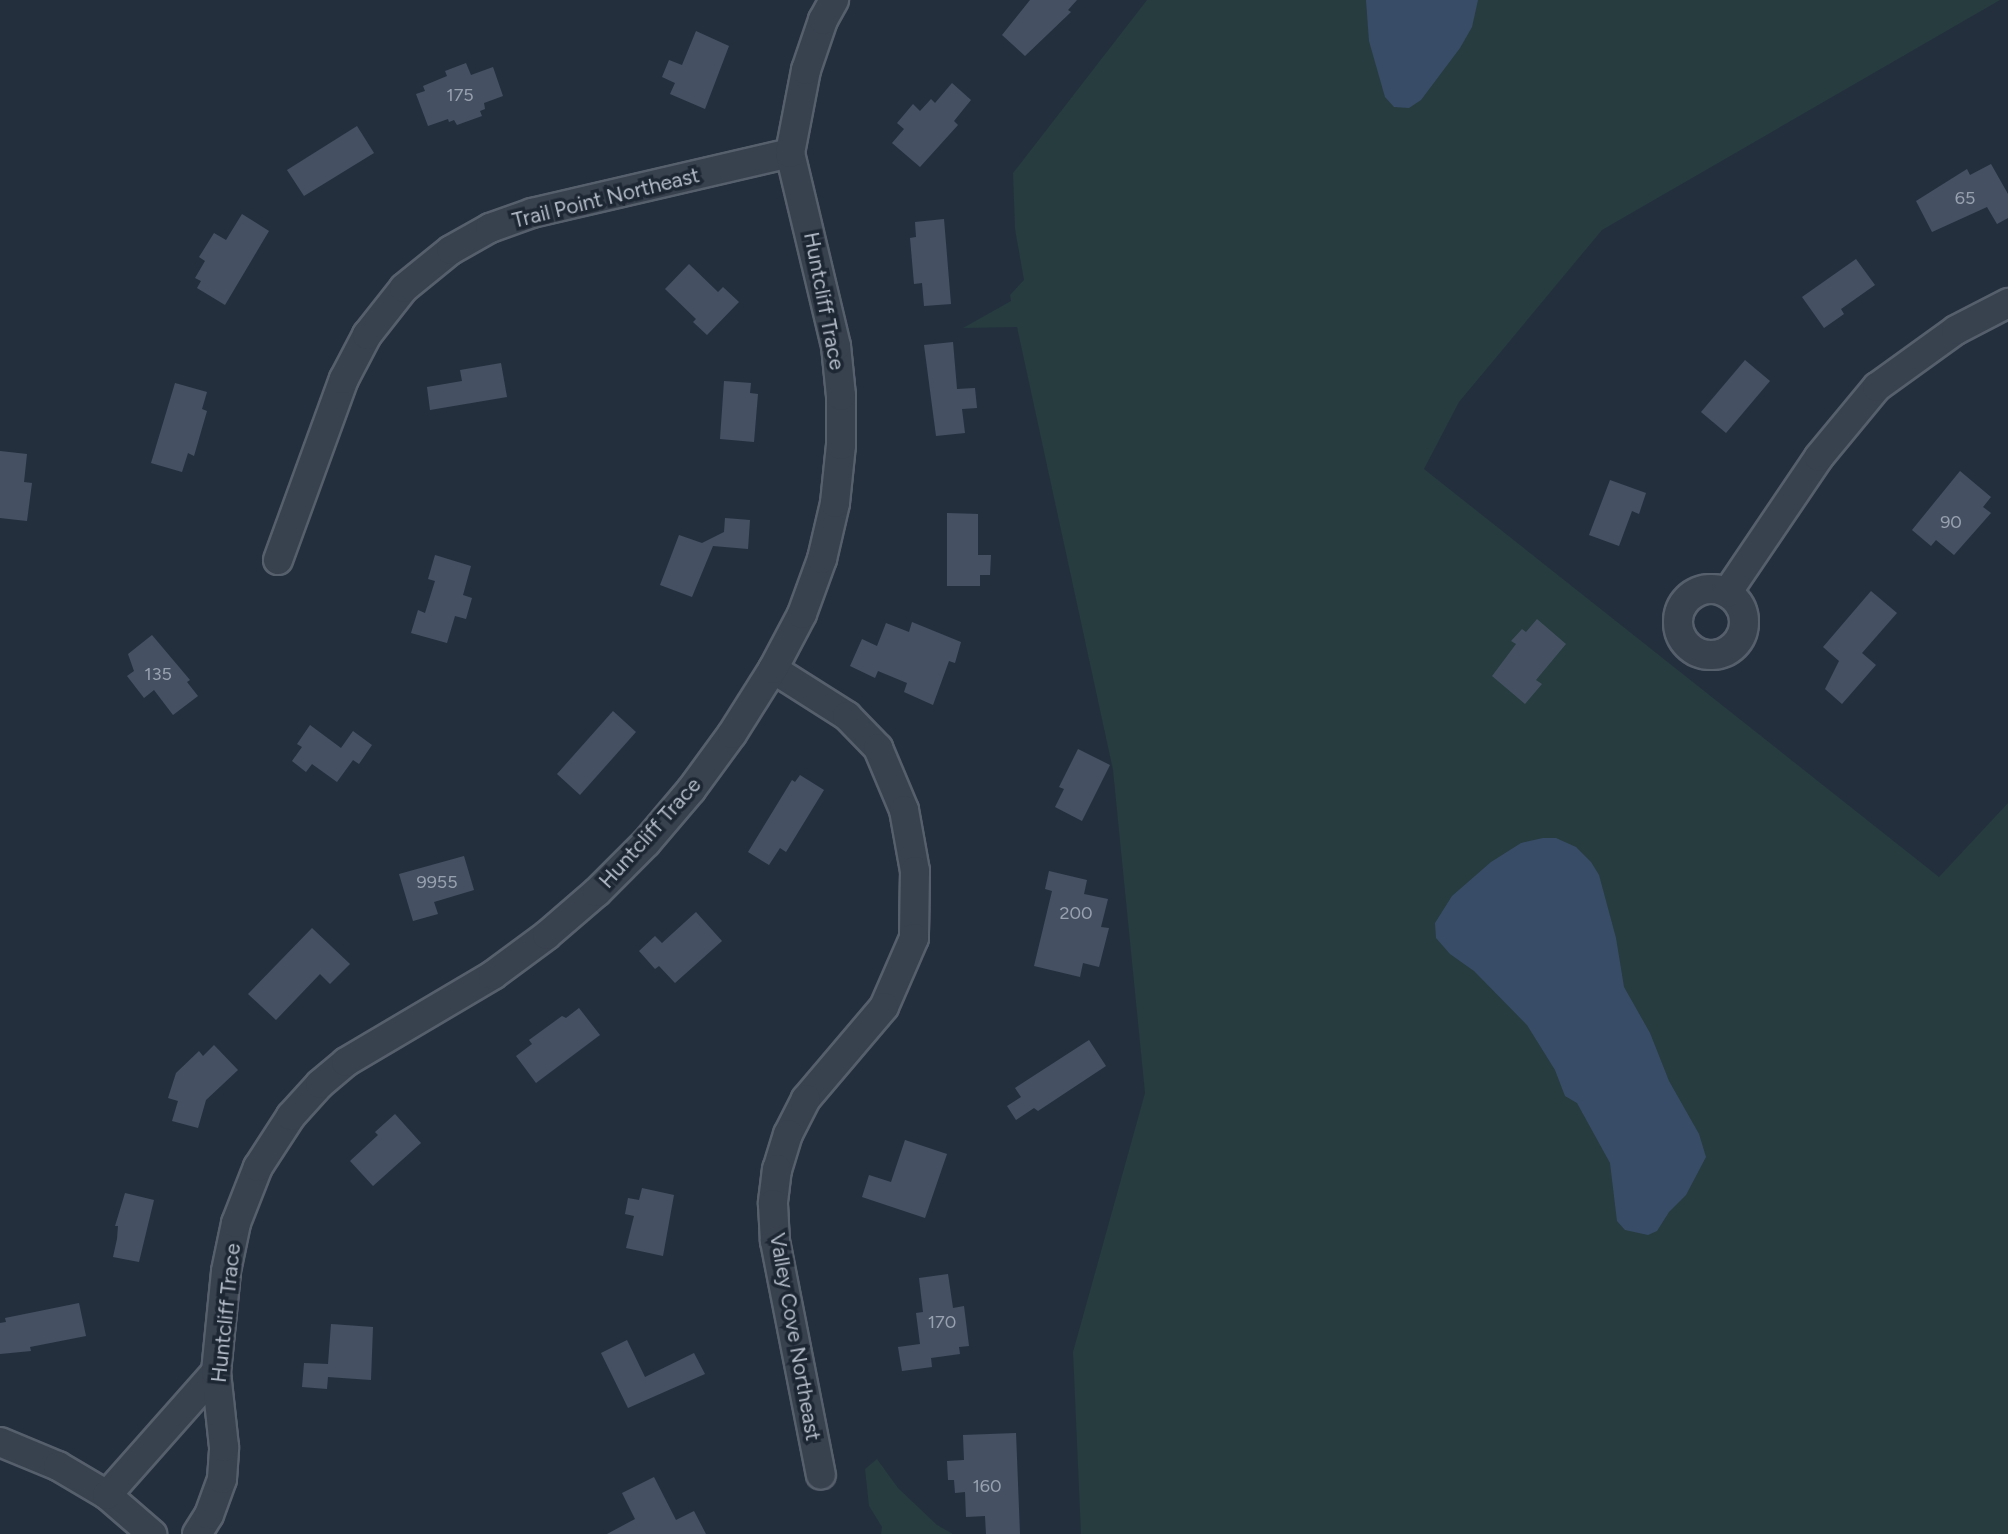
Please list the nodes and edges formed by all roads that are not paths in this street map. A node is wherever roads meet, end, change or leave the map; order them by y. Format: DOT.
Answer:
graph roads {
  1 [pos="834,0"];
  2 [pos="790,153"];
  3 [pos="2008,303"];
  4 [pos="278,560"];
  5 [pos="1727,593"];
  6 [pos="773,669"];
  7 [pos="216,1372"];
  8 [pos="0,1442"];
  9 [pos="821,1475"];
  10 [pos="107,1495"];
  11 [pos="152,1534"];
  12 [pos="197,1534"];
  1 -- 2 [label="street, Huntcliff Trace"];
  2 -- 4 [label="street, Trail Point Northeast"];
  2 -- 6 [label="street, Huntcliff Trace"];
  3 -- 5 [label="street"];
  6 -- 7 [label="street, Huntcliff Trace"];
  6 -- 9 [label="street, Valley Cove Northeast"];
  7 -- 10 [label="street"];
  7 -- 12 [label="street, Huntcliff Trace"];
  8 -- 10 [label="street"];
  10 -- 11 [label="street"];
}
